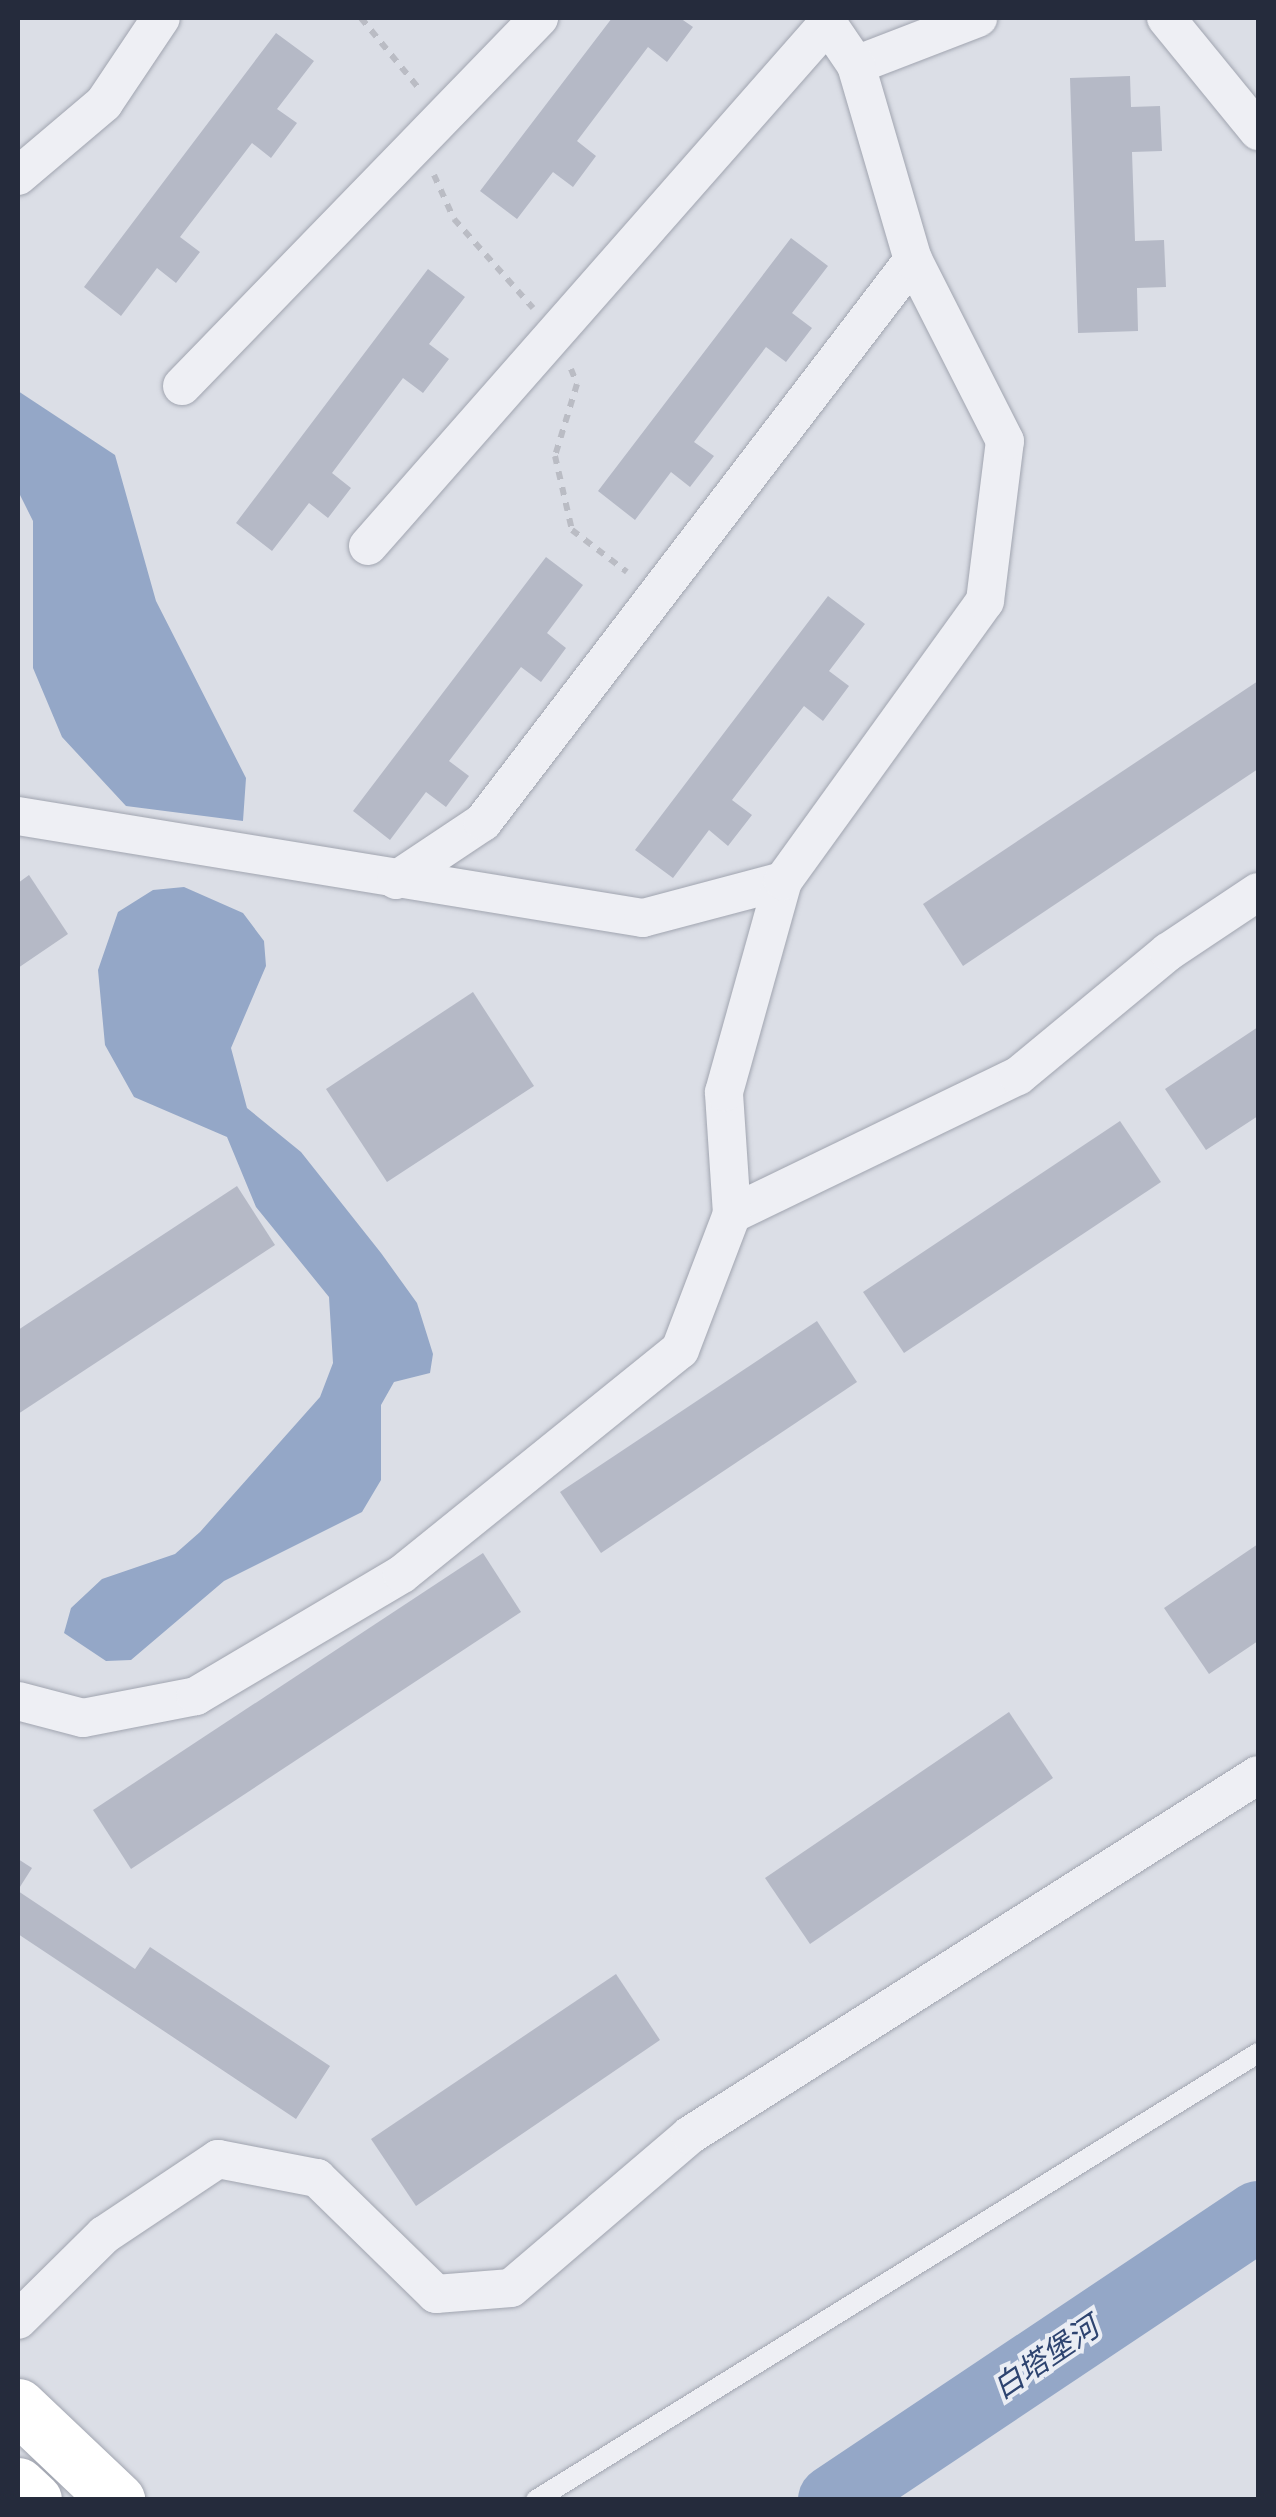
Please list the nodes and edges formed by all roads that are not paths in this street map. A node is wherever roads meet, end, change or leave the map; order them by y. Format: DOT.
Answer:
graph roads {
  1 [pos="160,18"];
  2 [pos="539,18"];
  3 [pos="978,18"];
  4 [pos="1166,18"];
  5 [pos="826,21"];
  6 [pos="856,65"];
  7 [pos="1258,131"];
  8 [pos="18,176"];
  9 [pos="913,260"];
  10 [pos="182,386"];
  11 [pos="368,546"];
  12 [pos="18,816"];
  13 [pos="396,880"];
  14 [pos="783,880"];
  15 [pos="1258,892"];
  16 [pos="732,1214"];
  17 [pos="18,1700"];
  18 [pos="1258,1775"];
  19 [pos="1258,2052"];
  20 [pos="18,2320"];
  21 [pos="18,2406"];
  22 [pos="18,2485"];
  23 [pos="34,2500"];
  24 [pos="117,2500"];
  25 [pos="536,2500"];
  1 -- 8 [label="street"];
  2 -- 10 [label="street"];
  3 -- 6 [label="street"];
  4 -- 7 [label="street"];
  5 -- 6 [label="street"];
  5 -- 11 [label="street"];
  6 -- 9 [label="street"];
  9 -- 13 [label="street"];
  9 -- 14 [label="street"];
  12 -- 13 [label="street"];
  13 -- 14 [label="street"];
  14 -- 16 [label="street"];
  15 -- 16 [label="street"];
  16 -- 17 [label="street"];
  18 -- 20 [label="street"];
  19 -- 25 [label="lane"];
  21 -- 24 [label="main road"];
  22 -- 23 [label="main road"];
}
